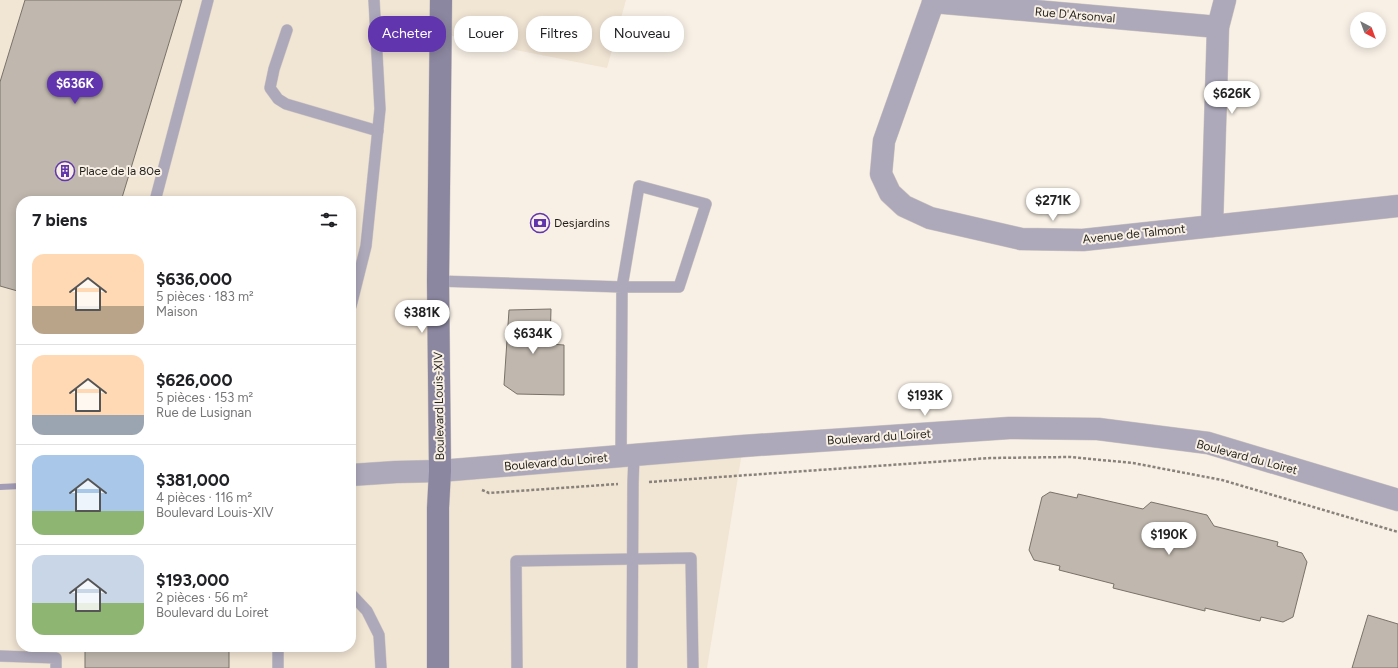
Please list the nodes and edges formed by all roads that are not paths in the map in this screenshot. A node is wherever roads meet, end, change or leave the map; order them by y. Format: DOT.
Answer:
graph roads {
  1 [pos="208,0"];
  2 [pos="374,0"];
  3 [pos="1225,0"];
  4 [pos="438,1"];
  5 [pos="933,1"];
  6 [pos="1218,27"];
  7 [pos="287,30"];
  8 [pos="378,131"];
  9 [pos="156,196"];
  10 [pos="1398,206"];
  11 [pos="1212,226"];
  12 [pos="438,281"];
  13 [pos="356,286"];
  14 [pos="622,287"];
  15 [pos="628,456"];
  16 [pos="440,471"];
  17 [pos="356,475"];
  18 [pos="1398,500"];
  19 [pos="633,560"];
  20 [pos="356,599"];
  21 [pos="278,652"];
  22 [pos="0,656"];
  23 [pos="56,668"];
  24 [pos="278,668"];
  25 [pos="381,668"];
  26 [pos="438,668"];
  27 [pos="517,668"];
  28 [pos="632,668"];
  29 [pos="692,668"];
  1 -- 9 [label="lane"];
  2 -- 8 [label="lane"];
  3 -- 6 [label="street"];
  4 -- 12 [label="main road, Boulevard Louis-XIV"];
  5 -- 6 [label="street, Rue D'Arsonval"];
  5 -- 11 [label="street, Avenue de Talmont"];
  6 -- 11 [label="street"];
  7 -- 8 [label="lane"];
  8 -- 13 [label="lane"];
  10 -- 11 [label="street, Avenue de Talmont"];
  12 -- 14 [label="lane"];
  12 -- 16 [label="main road, Boulevard Louis-XIV"];
  14 -- 14 [label="lane"];
  14 -- 15 [label="lane"];
  15 -- 16 [label="street, Boulevard du Loiret"];
  15 -- 18 [label="street, Boulevard du Loiret"];
  15 -- 19 [label="lane"];
  16 -- 17 [label="street, Boulevard du Loiret"];
  16 -- 26 [label="main road, Boulevard Louis-XIV"];
  19 -- 27 [label="lane"];
  19 -- 28 [label="lane"];
  19 -- 29 [label="lane"];
  20 -- 25 [label="lane"];
  21 -- 24 [label="lane"];
  22 -- 23 [label="lane"];
}
